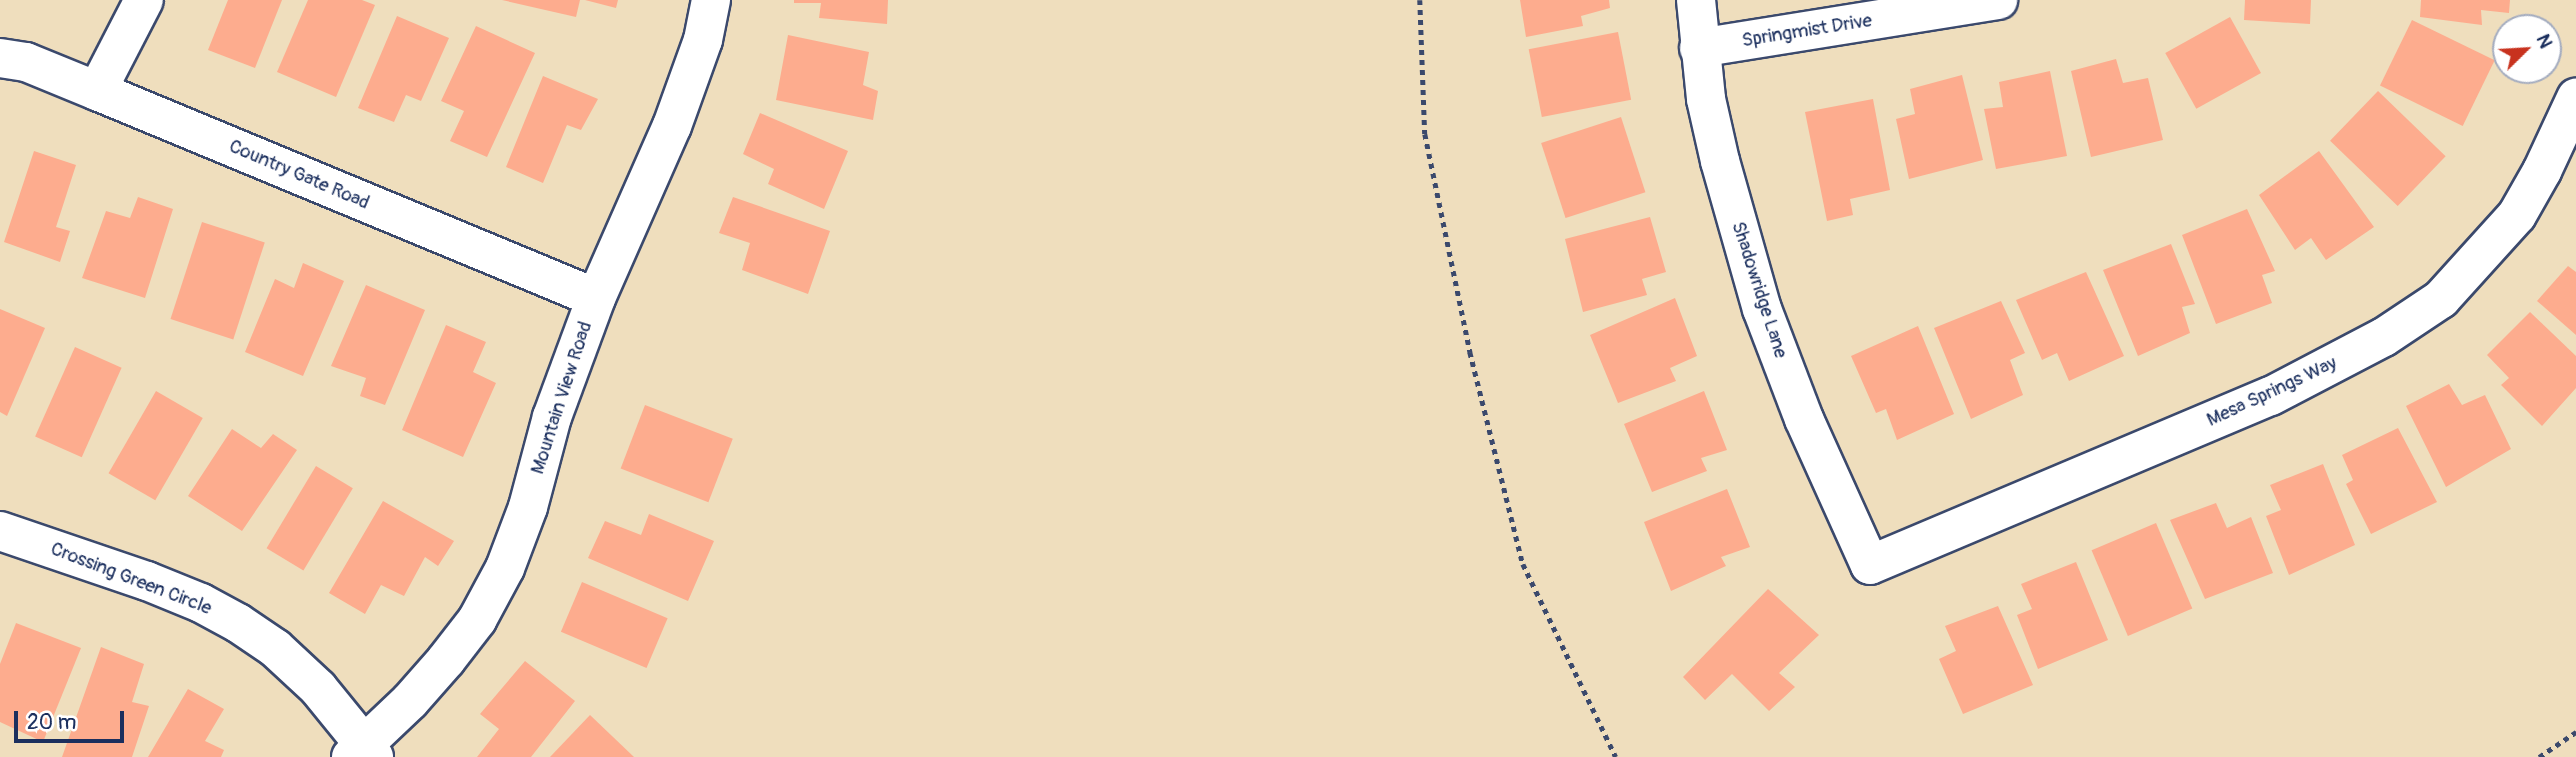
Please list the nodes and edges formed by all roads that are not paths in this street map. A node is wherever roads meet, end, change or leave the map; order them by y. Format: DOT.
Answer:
graph roads {
  1 [pos="144,0"];
  2 [pos="711,0"];
  3 [pos="1696,0"];
  4 [pos="1998,0"];
  5 [pos="1699,48"];
  6 [pos="0,58"];
  7 [pos="97,91"];
  8 [pos="2576,98"];
  9 [pos="596,298"];
  10 [pos="0,531"];
  11 [pos="1870,565"];
  12 [pos="363,753"];
  1 -- 7 [label="street"];
  2 -- 9 [label="street, Mountain View Road"];
  3 -- 5 [label="street, Shadowridge Lane"];
  4 -- 5 [label="street, Springmist Drive"];
  5 -- 11 [label="street, Shadowridge Lane"];
  6 -- 7 [label="street, Country Gate Road"];
  7 -- 9 [label="street, Country Gate Road"];
  8 -- 11 [label="street, Mesa Springs Way"];
  9 -- 12 [label="street, Mountain View Road"];
  10 -- 12 [label="street, Crossing Green Circle"];
}
